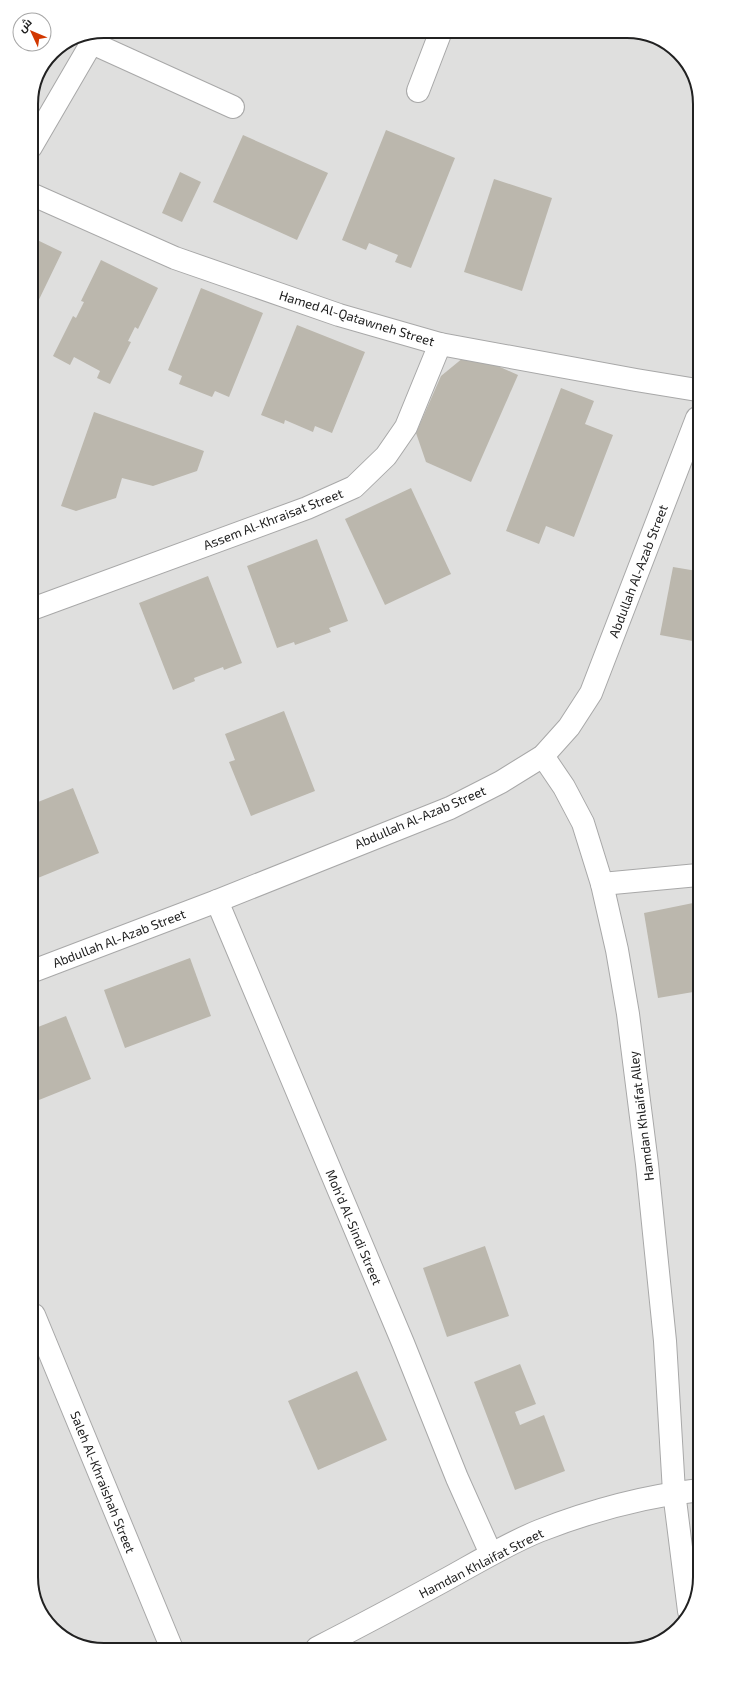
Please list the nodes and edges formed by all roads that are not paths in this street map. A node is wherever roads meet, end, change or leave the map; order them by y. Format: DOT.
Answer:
graph roads {
  1 [pos="98,38"];
  2 [pos="438,38"];
  3 [pos="94,39"];
  4 [pos="418,91"];
  5 [pos="233,107"];
  6 [pos="38,136"];
  7 [pos="38,197"];
  8 [pos="440,344"];
  9 [pos="693,389"];
  10 [pos="693,428"];
  11 [pos="38,603"];
  12 [pos="543,756"];
  13 [pos="693,875"];
  14 [pos="602,884"];
  15 [pos="217,901"];
  16 [pos="38,969"];
  17 [pos="38,1325"];
  18 [pos="693,1491"];
  19 [pos="674,1492"];
  20 [pos="491,1554"];
  21 [pos="688,1602"];
  22 [pos="170,1643"];
  23 [pos="327,1643"];
  1 -- 5 [label="street"];
  2 -- 4 [label="street"];
  3 -- 6 [label="street"];
  7 -- 8 [label="street, Hamed Al-Qatawneh Street"];
  8 -- 9 [label="street, Hamed Al-Qatawneh Street"];
  8 -- 11 [label="street, Assem Al-Khraisat Street"];
  10 -- 12 [label="street, Abdullah Al-Azab Street"];
  12 -- 14 [label="street, Hamdan Khlaifat Alley"];
  12 -- 15 [label="street, Abdullah Al-Azab Street"];
  13 -- 14 [label="street"];
  14 -- 19 [label="street, Hamdan Khlaifat Alley"];
  15 -- 16 [label="street, Abdullah Al-Azab Street"];
  15 -- 20 [label="street, Moh'd Al-Sindi Street"];
  17 -- 22 [label="street, Saleh Al-Khraishah Street"];
  18 -- 19 [label="street, Hamdan Khlaifat Street"];
  19 -- 20 [label="street, Hamdan Khlaifat Street"];
  19 -- 21 [label="street, Hamdan Khlaifat Alley"];
  20 -- 23 [label="street, Hamdan Khlaifat Street"];
}
